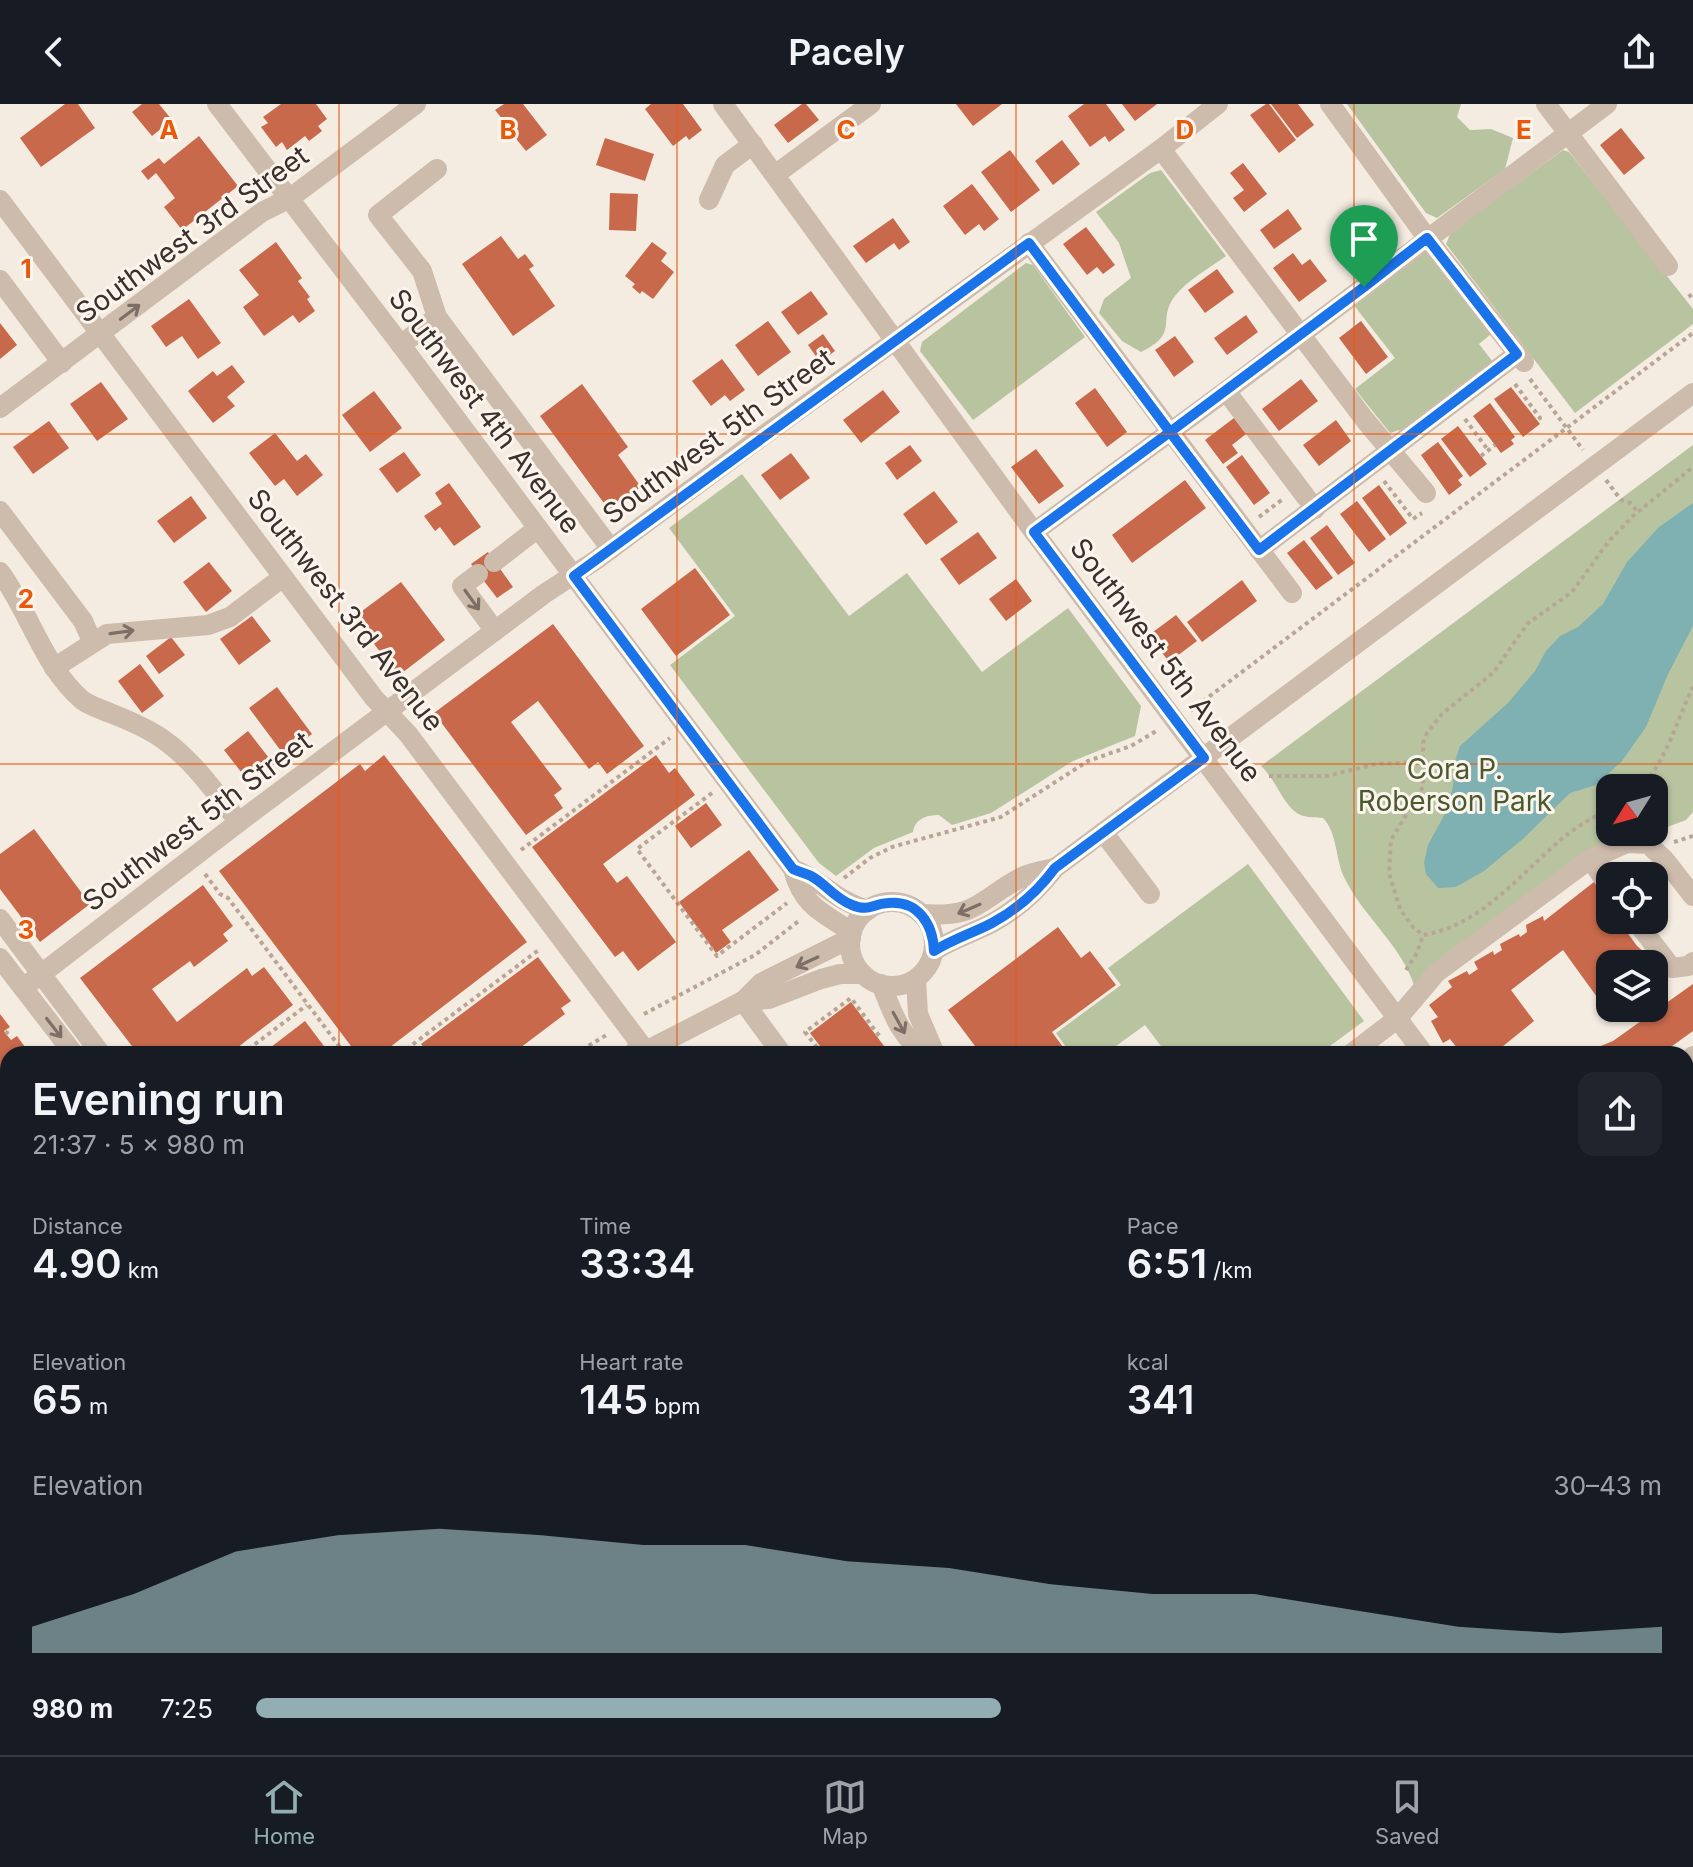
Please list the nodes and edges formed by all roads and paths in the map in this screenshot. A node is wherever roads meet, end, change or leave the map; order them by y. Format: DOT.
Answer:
graph roads {
  1 [pos="217,104"];
  2 [pos="416,104"];
  3 [pos="723,104"];
  4 [pos="871,104"];
  5 [pos="1218,104"];
  6 [pos="1330,104"];
  7 [pos="1546,104"];
  8 [pos="1607,104"];
  9 [pos="1567,133"];
  10 [pos="753,144"];
  11 [pos="1161,149"];
  12 [pos="437,169"];
  13 [pos="776,174"];
  14 [pos="290,198"];
  15 [pos="0,200"];
  16 [pos="709,200"];
  17 [pos="1427,238"];
  18 [pos="1029,243"];
  19 [pos="1668,266"];
  20 [pos="0,280"];
  21 [pos="1689,294"];
  22 [pos="1693,300"];
  23 [pos="437,317"];
  24 [pos="1693,333"];
  25 [pos="101,334"];
  26 [pos="1300,335"];
  27 [pos="896,341"];
  28 [pos="401,345"];
  29 [pos="62,363"];
  30 [pos="1517,364"];
  31 [pos="1226,391"];
  32 [pos="1693,393"];
  33 [pos="0,408"];
  34 [pos="1465,419"];
  35 [pos="1537,420"];
  36 [pos="1566,427"];
  37 [pos="1170,432"];
  38 [pos="1495,445"];
  39 [pos="1488,450"];
  40 [pos="1583,450"];
  41 [pos="1391,452"];
  42 [pos="1481,456"];
  43 [pos="1693,467"];
  44 [pos="1605,478"];
  45 [pos="1426,493"];
  46 [pos="1315,509"];
  47 [pos="0,511"];
  48 [pos="1638,512"];
  49 [pos="538,528"];
  50 [pos="1034,532"];
  51 [pos="611,549"];
  52 [pos="1259,550"];
  53 [pos="0,572"];
  54 [pos="574,576"];
  55 [pos="283,577"];
  56 [pos="1292,593"];
  57 [pos="495,631"];
  58 [pos="92,641"];
  59 [pos="54,668"];
  60 [pos="1693,687"];
  61 [pos="388,713"];
  62 [pos="1185,714"];
  63 [pos="1165,727"];
  64 [pos="670,738"];
  65 [pos="1204,758"];
  66 [pos="1422,762"];
  67 [pos="1651,774"];
  68 [pos="1269,776"];
  69 [pos="712,793"];
  70 [pos="1596,817"];
  71 [pos="239,822"];
  72 [pos="1103,832"];
  73 [pos="519,851"];
  74 [pos="1590,859"];
  75 [pos="1596,867"];
  76 [pos="1055,868"];
  77 [pos="793,869"];
  78 [pos="204,872"];
  79 [pos="840,882"];
  80 [pos="1150,894"];
  81 [pos="1693,896"];
  82 [pos="792,899"];
  83 [pos="868,910"];
  84 [pos="922,914"];
  85 [pos="806,915"];
  86 [pos="0,919"];
  87 [pos="1646,934"];
  88 [pos="851,935"];
  89 [pos="1423,935"];
  90 [pos="540,949"];
  91 [pos="934,951"];
  92 [pos="0,958"];
  93 [pos="1693,962"];
  94 [pos="1406,970"];
  95 [pos="41,974"];
  96 [pos="872,979"];
  97 [pos="916,979"];
  98 [pos="23,988"];
  99 [pos="743,1001"];
  100 [pos="308,1005"];
  101 [pos="638,1017"];
  102 [pos="1398,1018"];
  103 [pos="611,1032"];
  104 [pos="885,1043"];
  105 [pos="68,1046"];
  106 [pos="95,1046"];
  107 [pos="253,1046"];
  108 [pos="339,1046"];
  109 [pos="411,1046"];
  110 [pos="588,1046"];
  111 [pos="637,1046"];
  112 [pos="656,1046"];
  113 [pos="776,1046"];
  114 [pos="816,1046"];
  115 [pos="913,1046"];
  116 [pos="932,1046"];
  117 [pos="1361,1046"];
  118 [pos="1418,1046"];
  1 -- 14 [label="street, Southwest 4th Avenue"];
  2 -- 14 [label="street, Southwest 3rd Street"];
  3 -- 10 [label="street, Southwest 5th Avenue"];
  4 -- 13 [label="street"];
  5 -- 11 [label="street, Southwest 5th Street"];
  6 -- 17 [label="street"];
  7 -- 9 [label="street"];
  8 -- 9 [label="street"];
  9 -- 17 [label="street"];
  9 -- 19 [label="street"];
  10 -- 13 [label="street, Southwest 5th Avenue"];
  10 -- 16 [label="street"];
  11 -- 18 [label="street, Southwest 5th Street"];
  11 -- 26 [label="street"];
  12 -- 23 [label="street"];
  13 -- 27 [label="street, Southwest 5th Avenue"];
  25 -- 14 [label="street, Southwest 3rd Street, one-way"];
  14 -- 28 [label="street, Southwest 4th Avenue"];
  15 -- 25 [label="street, Southwest 3rd Avenue"];
  17 -- 26 [label="street"];
  17 -- 30 [label="street"];
  18 -- 27 [label="street, Southwest 5th Street"];
  18 -- 37 [label="street"];
  20 -- 29 [label="street"];
  21 -- 22 [label="path"];
  23 -- 28 [label="street"];
  23 -- 51 [label="street"];
  24 -- 36 [label="path"];
  25 -- 29 [label="street, Southwest 3rd Street"];
  25 -- 55 [label="street, Southwest 3rd Avenue"];
  26 -- 31 [label="street"];
  26 -- 41 [label="street"];
  27 -- 50 [label="street, Southwest 5th Avenue"];
  27 -- 51 [label="street, Southwest 5th Street"];
  28 -- 49 [label="street, Southwest 4th Avenue"];
  29 -- 33 [label="street, Southwest 3rd Street"];
  30 -- 35 [label="path"];
  30 -- 36 [label="path"];
  30 -- 41 [label="street"];
  31 -- 37 [label="street"];
  31 -- 46 [label="street"];
  32 -- 65 [label="street"];
  34 -- 39 [label="path"];
  36 -- 40 [label="path"];
  36 -- 62 [label="path"];
  37 -- 50 [label="street"];
  37 -- 52 [label="street"];
  38 -- 39 [label="path"];
  39 -- 42 [label="path"];
  41 -- 45 [label="street"];
  41 -- 46 [label="street"];
  43 -- 48 [label="path"];
  44 -- 48 [label="path"];
  46 -- 52 [label="street"];
  47 -- 58 [label="street"];
  48 -- 66 [label="path"];
  49 -- 54 [label="street, Southwest 4th Avenue"];
  49 -- 57 [label="street, one-way"];
  50 -- 65 [label="street, Southwest 5th Avenue"];
  51 -- 54 [label="street, Southwest 5th Street"];
  52 -- 56 [label="street"];
  53 -- 59 [label="street"];
  54 -- 57 [label="street, Southwest 5th Street"];
  54 -- 77 [label="street, Southwest 4th Avenue"];
  58 -- 55 [label="street, one-way"];
  55 -- 61 [label="street, Southwest 3rd Avenue"];
  57 -- 61 [label="street, Southwest 5th Street"];
  58 -- 59 [label="street"];
  59 -- 71 [label="street"];
  60 -- 67 [label="path"];
  61 -- 71 [label="street, Southwest 5th Street"];
  61 -- 111 [label="street, Southwest 3rd Avenue"];
  63 -- 79 [label="path"];
  64 -- 73 [label="path"];
  65 -- 72 [label="street"];
  65 -- 102 [label="street, Southwest 5th Avenue"];
  66 -- 68 [label="path"];
  66 -- 89 [label="path"];
  69 -- 82 [label="path"];
  70 -- 89 [label="path"];
  71 -- 95 [label="street, Southwest 5th Street"];
  72 -- 76 [label="street"];
  72 -- 80 [label="street"];
  74 -- 75 [label="street"];
  74 -- 81 [label="street"];
  74 -- 102 [label="street"];
  76 -- 84 [label="street, one-way"];
  76 -- 91 [label="street"];
  77 -- 83 [label="street, Southwest 4th Avenue"];
  77 -- 88 [label="street, Southwest 4th Avenue"];
  78 -- 100 [label="path"];
  83 -- 84 [label="street"];
  83 -- 88 [label="street"];
  84 -- 91 [label="street"];
  85 -- 101 [label="path"];
  86 -- 95 [label="street"];
  87 -- 93 [label="street"];
  88 -- 96 [label="street"];
  88 -- 99 [label="street, one-way"];
  89 -- 94 [label="path"];
  90 -- 109 [label="path"];
  91 -- 97 [label="street"];
  92 -- 98 [label="street"];
  95 -- 98 [label="street, Southwest 5th Street"];
  95 -- 106 [label="street"];
  96 -- 97 [label="street"];
  96 -- 99 [label="street"];
  96 -- 115 [label="street, one-way"];
  97 -- 116 [label="street"];
  98 -- 105 [label="street, one-way"];
  99 -- 112 [label="street"];
  99 -- 113 [label="street"];
  100 -- 107 [label="path"];
  100 -- 108 [label="path"];
  102 -- 117 [label="street"];
  102 -- 118 [label="street, Southwest 5th Avenue"];
  103 -- 110 [label="path"];
  104 -- 114 [label="path"];
}
